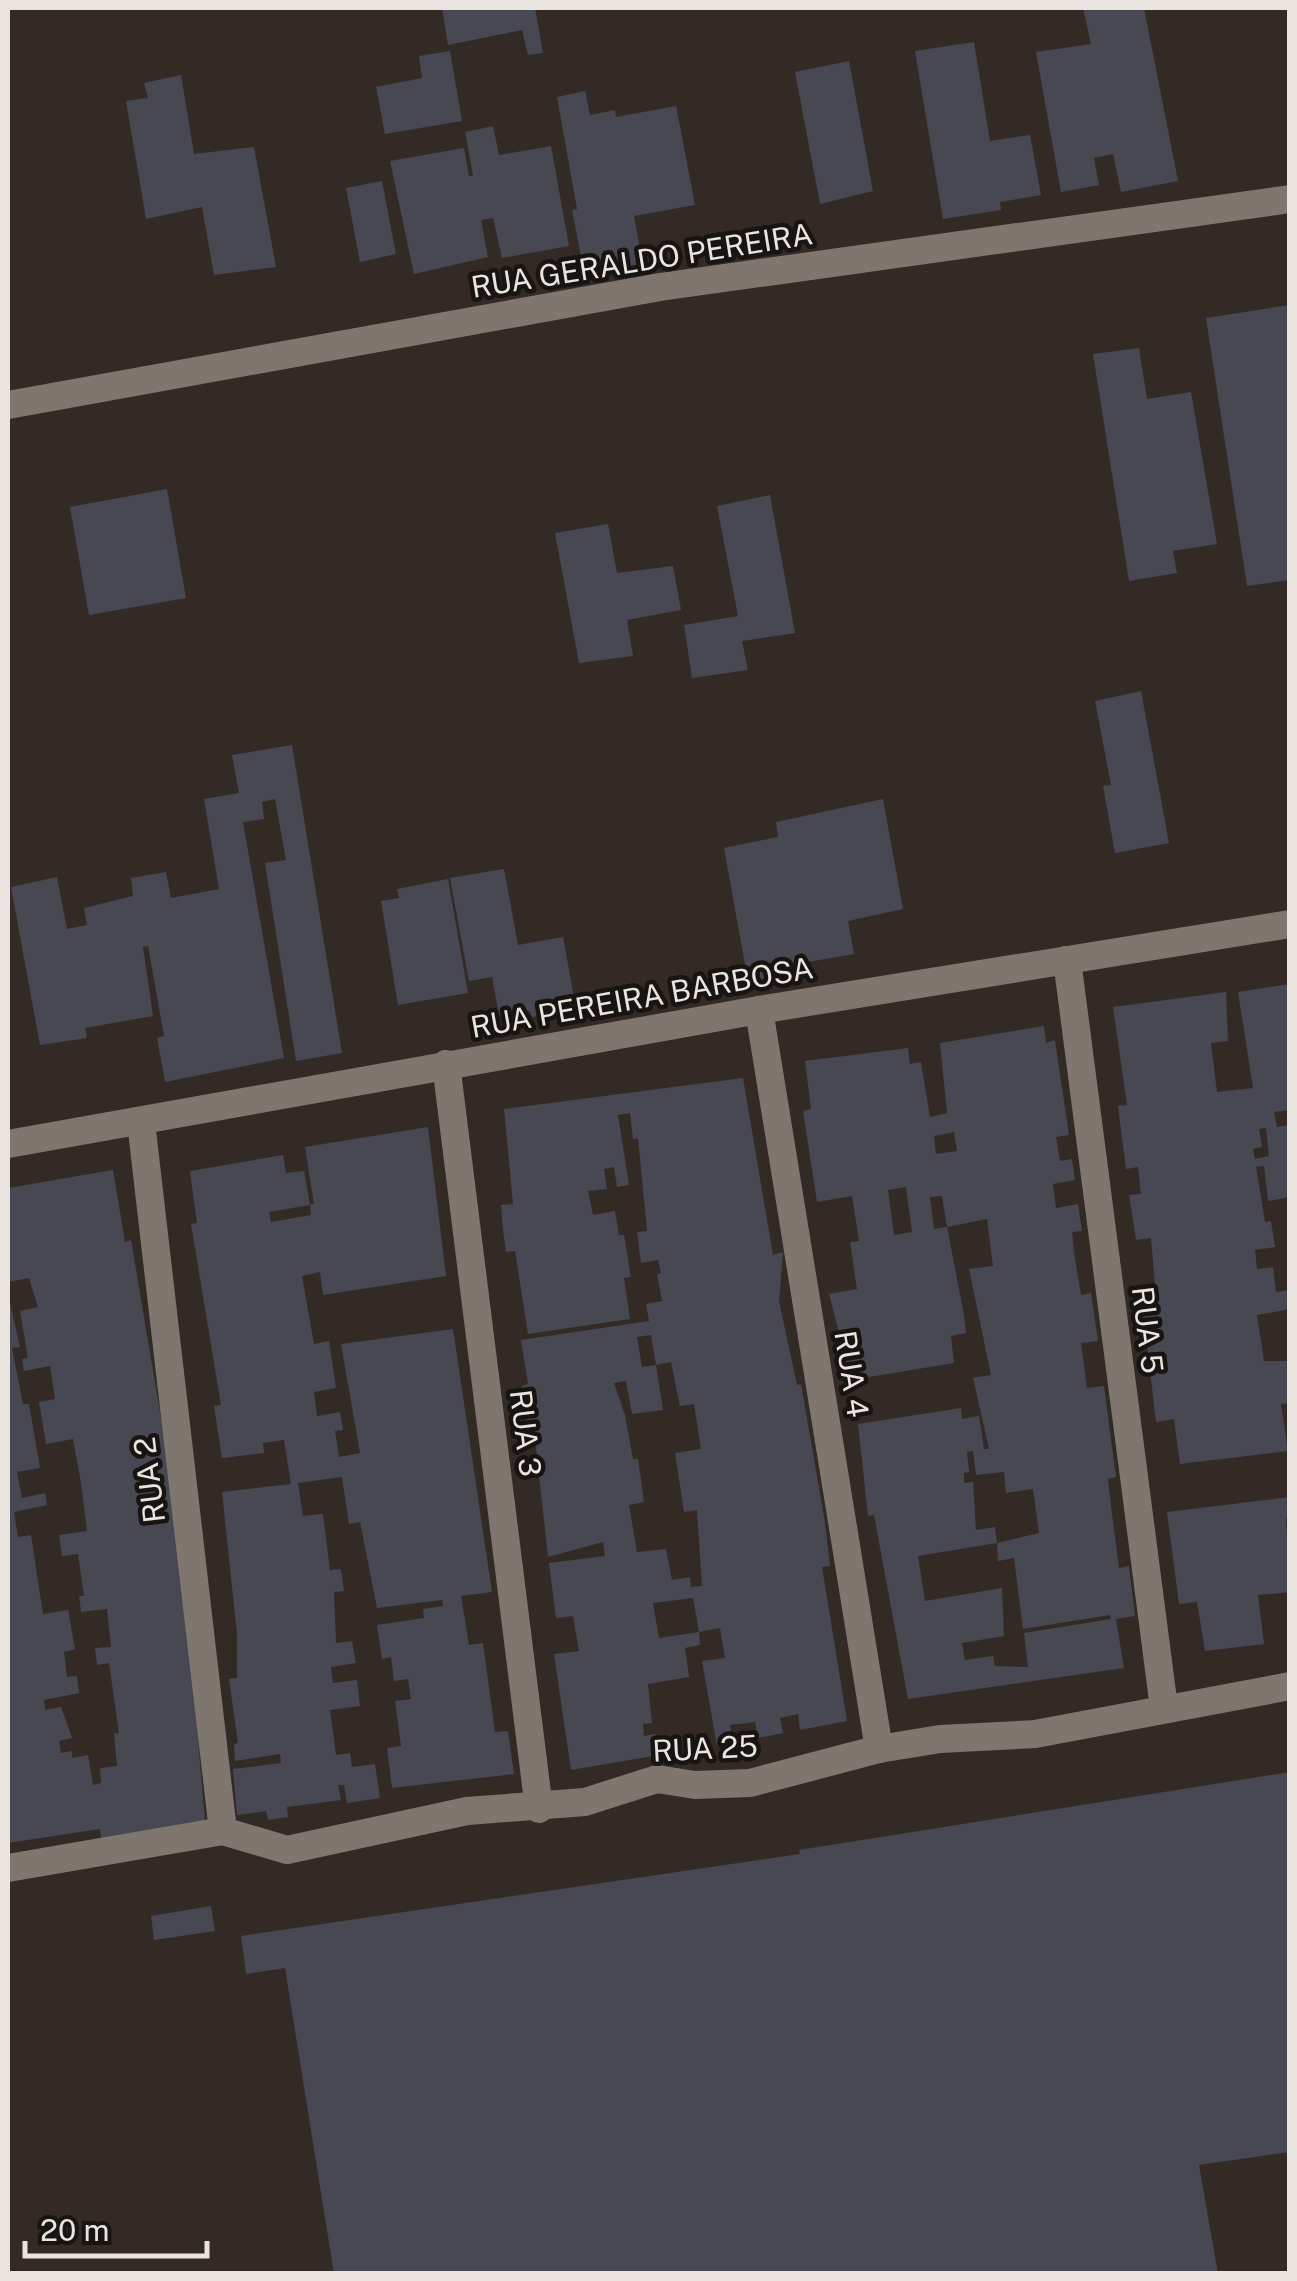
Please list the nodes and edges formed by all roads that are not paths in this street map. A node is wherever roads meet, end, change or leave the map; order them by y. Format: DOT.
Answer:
graph roads {
  1 [pos="1290,199"];
  2 [pos="8,404"];
  3 [pos="1290,924"];
  4 [pos="1067,960"];
  5 [pos="759,1010"];
  6 [pos="446,1064"];
  7 [pos="141,1122"];
  8 [pos="8,1144"];
  9 [pos="1290,1686"];
  10 [pos="1164,1708"];
  11 [pos="878,1749"];
  12 [pos="539,1809"];
  13 [pos="223,1831"];
  14 [pos="8,1868"];
  1 -- 2 [label="street, RUA GERALDO PEREIRA"];
  3 -- 4 [label="street, RUA PEREIRA BARBOSA"];
  4 -- 5 [label="street, RUA PEREIRA BARBOSA"];
  4 -- 10 [label="street, RUA 5"];
  5 -- 6 [label="street, RUA PEREIRA BARBOSA"];
  5 -- 11 [label="street, RUA 4"];
  6 -- 7 [label="street, RUA PEREIRA BARBOSA"];
  6 -- 12 [label="street, RUA 3"];
  7 -- 8 [label="street, RUA PEREIRA BARBOSA"];
  7 -- 13 [label="street, RUA 2"];
  9 -- 10 [label="street, RUA 25"];
  10 -- 11 [label="street, RUA 25"];
  11 -- 12 [label="street, RUA 25"];
  12 -- 13 [label="street, RUA 25"];
  13 -- 14 [label="street, RUA 25"];
}
